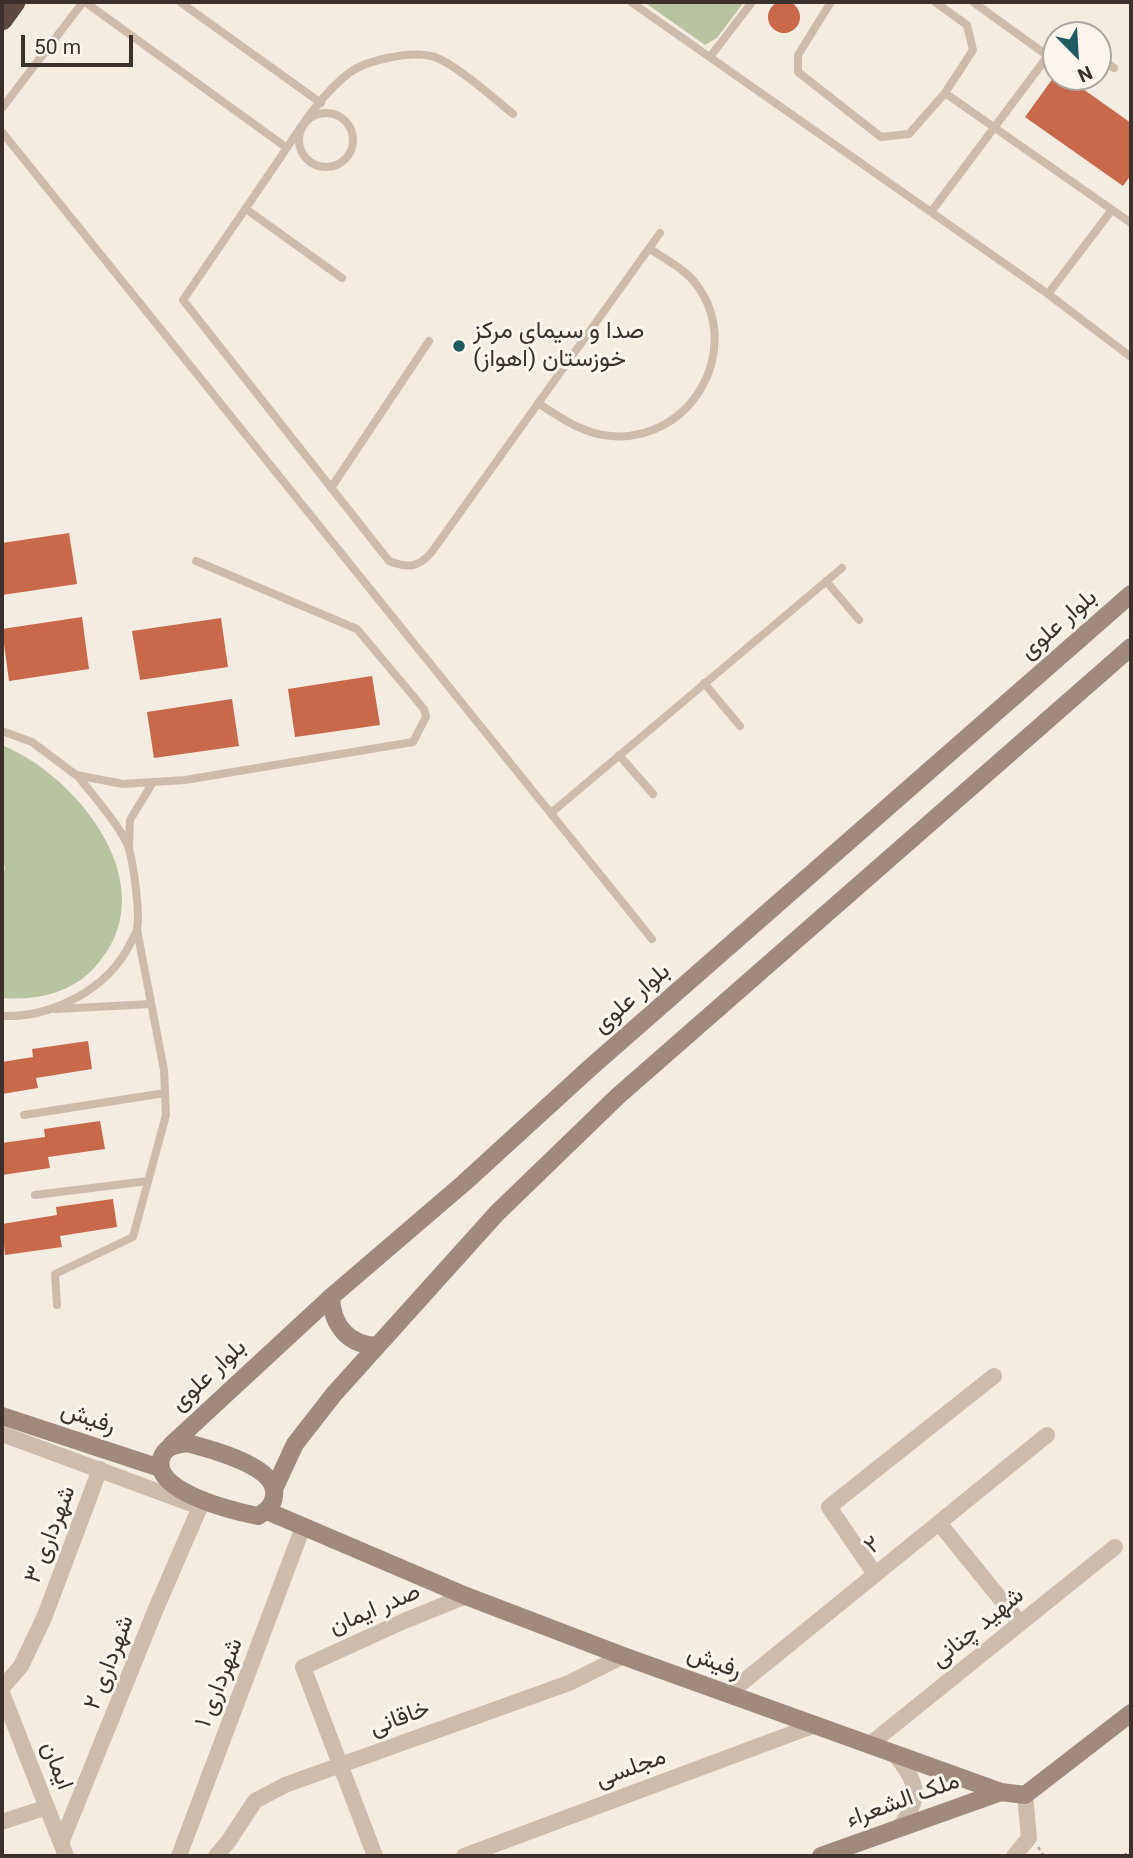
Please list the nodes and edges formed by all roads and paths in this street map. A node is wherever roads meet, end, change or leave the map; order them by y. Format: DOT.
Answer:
graph roads {
  1 [pos="15,2"];
  2 [pos="84,2"];
  3 [pos="180,2"];
  4 [pos="631,2"];
  5 [pos="752,2"];
  6 [pos="816,2"];
  7 [pos="935,2"];
  8 [pos="973,2"];
  9 [pos="828,5"];
  10 [pos="2,20"];
  11 [pos="1042,51"];
  12 [pos="710,57"];
  13 [pos="1042,63"];
  14 [pos="945,93"];
  15 [pos="321,103"];
  16 [pos="2,108"];
  17 [pos="513,114"];
  18 [pos="304,123"];
  19 [pos="994,128"];
  20 [pos="2,132"];
  21 [pos="287,148"];
  22 [pos="246,208"];
  23 [pos="1111,211"];
  24 [pos="931,212"];
  25 [pos="1131,223"];
  26 [pos="660,233"];
  27 [pos="649,248"];
  28 [pos="342,278"];
  29 [pos="1048,294"];
  30 [pos="429,341"];
  31 [pos="1131,357"];
  32 [pos="538,403"];
  33 [pos="331,488"];
  34 [pos="196,561"];
  35 [pos="842,568"];
  36 [pos="826,581"];
  37 [pos="1131,594"];
  38 [pos="859,620"];
  39 [pos="1131,647"];
  40 [pos="705,683"];
  41 [pos="740,726"];
  42 [pos="2,731"];
  43 [pos="620,755"];
  44 [pos="76,775"];
  45 [pos="153,782"];
  46 [pos="653,794"];
  47 [pos="551,813"];
  48 [pos="129,847"];
  49 [pos="137,930"];
  50 [pos="652,939"];
  51 [pos="151,1004"];
  52 [pos="52,1009"];
  53 [pos="3,1017"];
  54 [pos="165,1093"];
  55 [pos="24,1115"];
  56 [pos="148,1181"];
  57 [pos="34,1195"];
  58 [pos="331,1297"];
  59 [pos="57,1305"];
  60 [pos="377,1346"];
  61 [pos="994,1376"];
  62 [pos="2,1416"];
  63 [pos="2,1434"];
  64 [pos="1047,1435"];
  65 [pos="171,1446"];
  66 [pos="160,1468"];
  67 [pos="100,1469"];
  68 [pos="275,1488"];
  69 [pos="201,1503"];
  70 [pos="267,1511"];
  71 [pos="939,1522"];
  72 [pos="303,1527"];
  73 [pos="1115,1547"];
  74 [pos="875,1574"];
  75 [pos="467,1596"];
  76 [pos="1020,1623"];
  77 [pos="623,1656"];
  78 [pos="2,1690"];
  79 [pos="728,1694"];
  80 [pos="1131,1713"];
  81 [pos="815,1725"];
  82 [pos="870,1745"];
  83 [pos="893,1753"];
  84 [pos="340,1764"];
  85 [pos="1002,1792"];
  86 [pos="1025,1795"];
  87 [pos="47,1807"];
  88 [pos="2,1822"];
  89 [pos="897,1830"];
  90 [pos="64,1850"];
  91 [pos="179,1856"];
  92 [pos="216,1856"];
  93 [pos="375,1856"];
  94 [pos="464,1856"];
  95 [pos="821,1856"];
  96 [pos="1014,1856"];
  1 -- 10 [label="highway"];
  2 -- 16 [label="lane"];
  2 -- 21 [label="lane"];
  3 -- 15 [label="lane"];
  4 -- 12 [label="lane"];
  5 -- 12 [label="lane"];
  6 -- 9 [label="lane"];
  7 -- 14 [label="lane"];
  8 -- 11 [label="lane"];
  9 -- 14 [label="lane"];
  12 -- 24 [label="lane"];
  13 -- 19 [label="lane"];
  14 -- 19 [label="lane"];
  15 -- 17 [label="lane"];
  15 -- 18 [label="lane"];
  18 -- 18 [label="lane"];
  18 -- 21 [label="lane"];
  19 -- 23 [label="lane"];
  19 -- 24 [label="lane"];
  20 -- 47 [label="lane"];
  21 -- 22 [label="lane"];
  22 -- 28 [label="lane"];
  22 -- 33 [label="lane"];
  23 -- 25 [label="lane"];
  23 -- 29 [label="lane"];
  24 -- 29 [label="lane"];
  26 -- 27 [label="lane"];
  27 -- 32 [label="lane"];
  27 -- 32 [label="lane"];
  29 -- 31 [label="lane"];
  30 -- 33 [label="lane"];
  32 -- 33 [label="lane"];
  34 -- 45 [label="lane"];
  35 -- 36 [label="lane"];
  36 -- 38 [label="lane"];
  36 -- 40 [label="lane"];
  37 -- 58 [label="main road, بلوار علوی"];
  39 -- 60 [label="main road"];
  40 -- 41 [label="lane"];
  40 -- 43 [label="lane"];
  42 -- 44 [label="lane"];
  43 -- 46 [label="lane"];
  43 -- 47 [label="lane"];
  44 -- 45 [label="lane"];
  44 -- 48 [label="lane"];
  45 -- 48 [label="lane"];
  47 -- 50 [label="lane"];
  48 -- 49 [label="lane"];
  49 -- 51 [label="lane"];
  49 -- 52 [label="lane"];
  51 -- 52 [label="lane"];
  51 -- 54 [label="lane"];
  52 -- 53 [label="lane"];
  54 -- 55 [label="lane"];
  54 -- 56 [label="lane"];
  56 -- 57 [label="lane"];
  56 -- 59 [label="lane"];
  58 -- 60 [label="main road"];
  58 -- 65 [label="main road, بلوار علوی"];
  60 -- 68 [label="main road"];
  61 -- 74 [label="street"];
  62 -- 66 [label="main road, رفیش"];
  63 -- 67 [label="street"];
  64 -- 71 [label="street, ۲"];
  65 -- 66 [label="main road"];
  65 -- 68 [label="main road"];
  66 -- 69 [label="main road"];
  67 -- 69 [label="street"];
  67 -- 78 [label="street, شهرداری ۳"];
  68 -- 70 [label="main road"];
  69 -- 70 [label="main road"];
  69 -- 90 [label="street, شهرداری ۲"];
  70 -- 72 [label="main road, رفیش"];
  71 -- 74 [label="street, ۲"];
  71 -- 76 [label="street"];
  72 -- 75 [label="main road, رفیش"];
  72 -- 91 [label="street, شهرداری ۱"];
  73 -- 76 [label="street, شهید چنانی"];
  74 -- 79 [label="street, ۲"];
  75 -- 77 [label="main road, رفیش"];
  75 -- 84 [label="street, صدر ایمان"];
  76 -- 82 [label="street, شهید چنانی"];
  77 -- 79 [label="main road, رفیش"];
  77 -- 84 [label="street, خاقانی"];
  78 -- 87 [label="street, ایمان"];
  79 -- 81 [label="main road, رفیش"];
  80 -- 86 [label="main road"];
  81 -- 82 [label="main road, رفیش"];
  81 -- 94 [label="street, مجلسی"];
  82 -- 83 [label="main road, رفیش"];
  83 -- 85 [label="main road, رفیش"];
  83 -- 89 [label="street"];
  84 -- 92 [label="street, خاقانی"];
  84 -- 93 [label="street"];
  85 -- 86 [label="main road, رفیش"];
  85 -- 89 [label="main road, ملک الشعراء"];
  86 -- 96 [label="street"];
  87 -- 88 [label="street"];
  87 -- 90 [label="street, ایمان"];
  89 -- 95 [label="main road, ملک الشعراء"];
}
